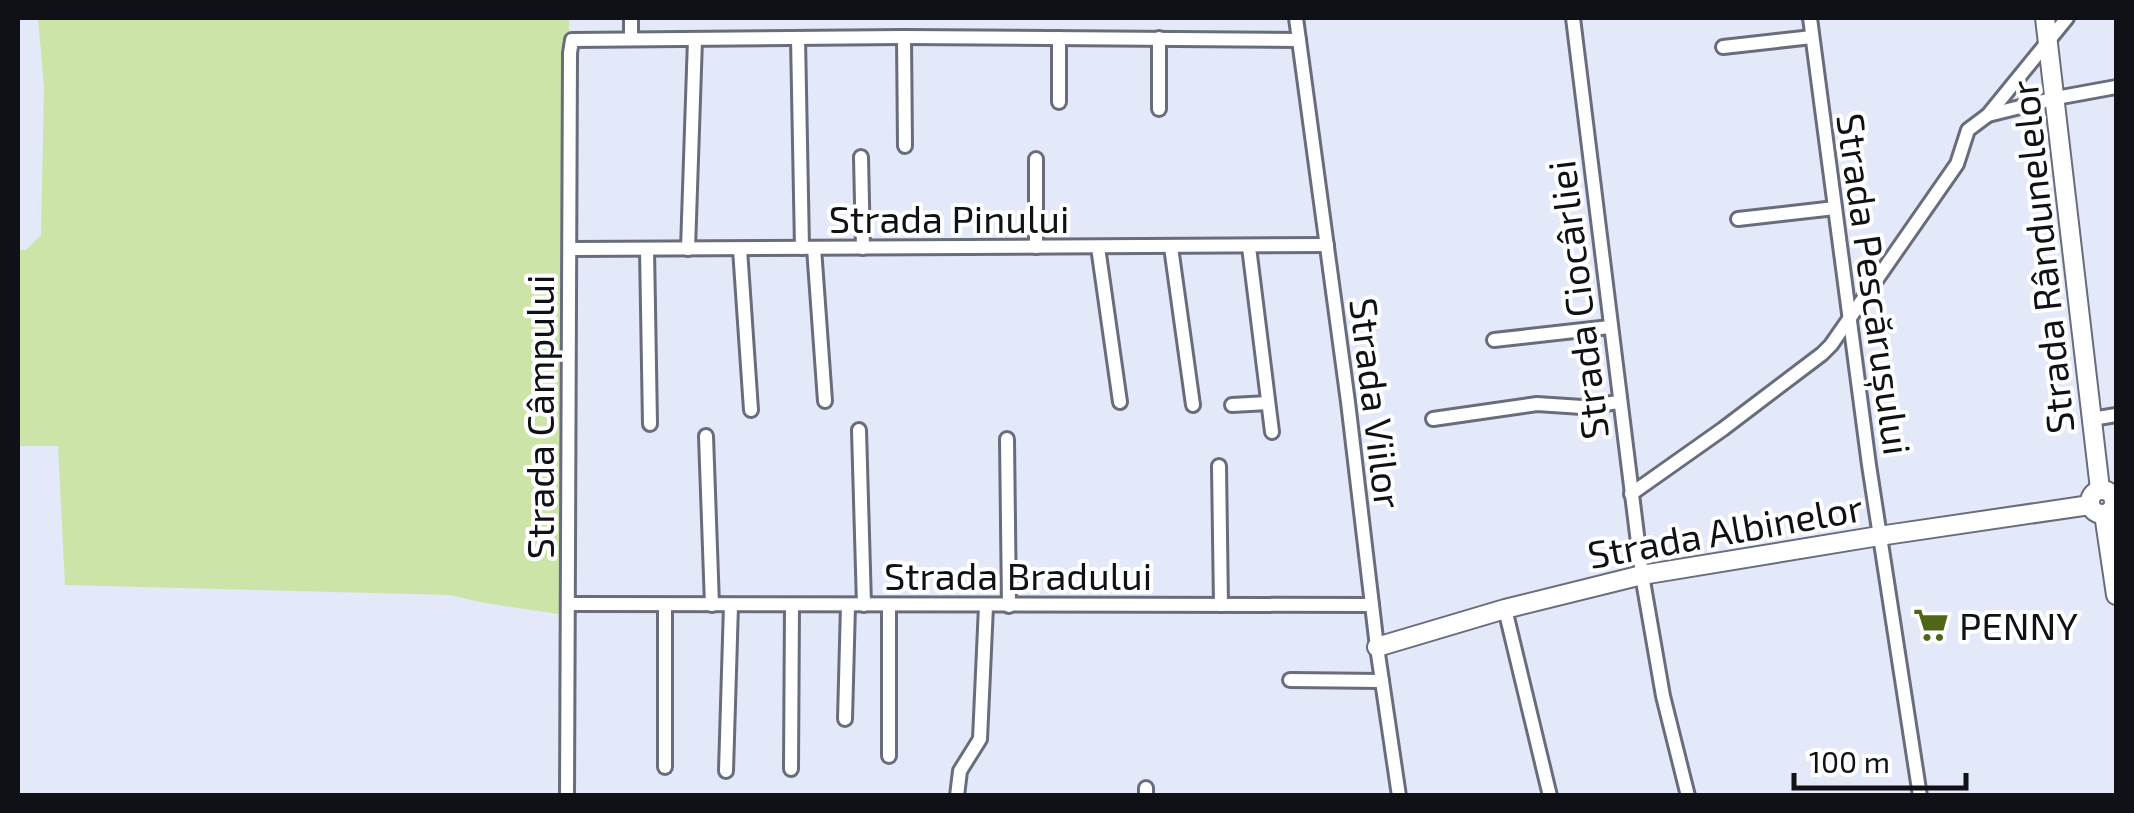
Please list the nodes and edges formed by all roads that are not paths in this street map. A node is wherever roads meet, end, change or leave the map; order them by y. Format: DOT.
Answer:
graph roads {
  1 [pos="631,18"];
  2 [pos="1296,18"];
  3 [pos="1573,18"];
  4 [pos="1810,18"];
  5 [pos="2046,18"];
  6 [pos="2067,18"];
  7 [pos="904,37"];
  8 [pos="1812,37"];
  9 [pos="798,38"];
  10 [pos="1059,38"];
  11 [pos="1158,38"];
  12 [pos="631,39"];
  13 [pos="695,39"];
  14 [pos="1299,40"];
  15 [pos="2049,42"];
  16 [pos="1723,47"];
  17 [pos="2116,88"];
  18 [pos="2056,98"];
  19 [pos="1059,102"];
  20 [pos="1159,109"];
  21 [pos="1988,114"];
  22 [pos="905,146"];
  23 [pos="861,157"];
  24 [pos="1036,159"];
  25 [pos="1835,208"];
  26 [pos="1738,219"];
  27 [pos="1327,245"];
  28 [pos="1036,247"];
  29 [pos="1098,247"];
  30 [pos="1171,247"];
  31 [pos="1248,247"];
  32 [pos="808,248"];
  33 [pos="863,248"];
  34 [pos="570,249"];
  35 [pos="646,249"];
  36 [pos="688,249"];
  37 [pos="740,249"];
  38 [pos="1849,320"];
  39 [pos="1610,326"];
  40 [pos="1494,340"];
  41 [pos="825,401"];
  42 [pos="1120,402"];
  43 [pos="1619,402"];
  44 [pos="1268,403"];
  45 [pos="1232,404"];
  46 [pos="1193,405"];
  47 [pos="750,410"];
  48 [pos="2116,416"];
  49 [pos="2092,418"];
  50 [pos="1433,419"];
  51 [pos="650,424"];
  52 [pos="859,430"];
  53 [pos="1272,432"];
  54 [pos="706,436"];
  55 [pos="1007,438"];
  56 [pos="1219,466"];
  57 [pos="1631,494"];
  58 [pos="2105,501"];
  59 [pos="1879,536"];
  60 [pos="1642,575"];
  61 [pos="2116,595"];
  62 [pos="568,604"];
  63 [pos="665,604"];
  64 [pos="712,605"];
  65 [pos="731,605"];
  66 [pos="792,605"];
  67 [pos="848,605"];
  68 [pos="864,605"];
  69 [pos="889,605"];
  70 [pos="1372,605"];
  71 [pos="986,606"];
  72 [pos="1009,606"];
  73 [pos="1221,606"];
  74 [pos="1505,608"];
  75 [pos="1377,647"];
  76 [pos="1290,680"];
  77 [pos="1382,681"];
  78 [pos="845,719"];
  79 [pos="888,756"];
  80 [pos="665,767"];
  81 [pos="726,770"];
  82 [pos="791,770"];
  83 [pos="567,796"];
  84 [pos="957,796"];
  85 [pos="1399,796"];
  86 [pos="1550,796"];
  87 [pos="1688,796"];
  88 [pos="1920,796"];
  1 -- 12 [label="street"];
  2 -- 14 [label="street, Strada Viilor"];
  3 -- 39 [label="street, Strada Ciocârliei"];
  4 -- 8 [label="street, Strada Pescărușului"];
  5 -- 15 [label="street, Strada Rândunelelor"];
  6 -- 15 [label="street"];
  7 -- 9 [label="street"];
  7 -- 10 [label="street"];
  7 -- 22 [label="street"];
  8 -- 16 [label="street"];
  8 -- 25 [label="street, Strada Pescărușului"];
  9 -- 13 [label="street"];
  9 -- 32 [label="street"];
  10 -- 11 [label="street"];
  10 -- 19 [label="street"];
  11 -- 14 [label="street"];
  11 -- 20 [label="street"];
  12 -- 13 [label="street"];
  12 -- 34 [label="street, Strada Câmpului"];
  13 -- 36 [label="street"];
  14 -- 27 [label="street, Strada Viilor"];
  15 -- 18 [label="street, Strada Rândunelelor"];
  15 -- 21 [label="street"];
  17 -- 18 [label="street"];
  18 -- 21 [label="street"];
  18 -- 49 [label="street, Strada Rândunelelor"];
  21 -- 38 [label="street"];
  23 -- 33 [label="street"];
  24 -- 28 [label="street"];
  25 -- 26 [label="street"];
  25 -- 38 [label="street, Strada Pescărușului"];
  27 -- 31 [label="street, Strada Pinului"];
  27 -- 70 [label="street, Strada Viilor"];
  28 -- 29 [label="street, Strada Pinului"];
  28 -- 33 [label="street, Strada Pinului"];
  29 -- 30 [label="street, Strada Pinului"];
  29 -- 42 [label="street"];
  30 -- 31 [label="street, Strada Pinului"];
  30 -- 46 [label="street"];
  31 -- 44 [label="street"];
  32 -- 33 [label="street, Strada Pinului"];
  32 -- 37 [label="street, Strada Pinului"];
  32 -- 41 [label="street"];
  34 -- 35 [label="street, Strada Pinului"];
  34 -- 62 [label="street, Strada Câmpului"];
  35 -- 36 [label="street, Strada Pinului"];
  35 -- 51 [label="street"];
  36 -- 37 [label="street, Strada Pinului"];
  37 -- 47 [label="street"];
  38 -- 57 [label="street"];
  38 -- 59 [label="street, Strada Pescărușului"];
  39 -- 40 [label="street"];
  39 -- 43 [label="street, Strada Ciocârliei"];
  43 -- 50 [label="street"];
  43 -- 57 [label="street, Strada Ciocârliei"];
  44 -- 45 [label="street"];
  44 -- 53 [label="street"];
  48 -- 49 [label="street"];
  49 -- 58 [label="street, Strada Rândunelelor"];
  52 -- 68 [label="street"];
  54 -- 64 [label="street"];
  55 -- 72 [label="street"];
  56 -- 73 [label="street"];
  57 -- 60 [label="street, Strada Ciocârliei"];
  58 -- 59 [label="street, Strada Albinelor"];
  58 -- 61 [label="street, Strada Rândunelelor"];
  59 -- 60 [label="street, Strada Albinelor"];
  59 -- 88 [label="street, Strada Pescărușului"];
  60 -- 74 [label="street, Strada Albinelor"];
  60 -- 87 [label="street, Strada Ciocârliei"];
  62 -- 63 [label="street, Strada Bradului"];
  62 -- 83 [label="street, Strada Câmpului"];
  63 -- 64 [label="street, Strada Bradului"];
  63 -- 80 [label="street"];
  64 -- 65 [label="street, Strada Bradului"];
  65 -- 66 [label="street, Strada Bradului"];
  65 -- 81 [label="street"];
  66 -- 67 [label="street, Strada Bradului"];
  66 -- 82 [label="street"];
  67 -- 68 [label="street, Strada Bradului"];
  67 -- 78 [label="street"];
  68 -- 69 [label="street, Strada Bradului"];
  69 -- 71 [label="street, Strada Bradului"];
  69 -- 79 [label="street"];
  70 -- 73 [label="street, Strada Bradului"];
  70 -- 75 [label="street, Strada Viilor"];
  71 -- 72 [label="street, Strada Bradului"];
  71 -- 84 [label="street"];
  72 -- 73 [label="street, Strada Bradului"];
  74 -- 75 [label="street, Strada Albinelor"];
  74 -- 86 [label="street"];
  75 -- 77 [label="street, Strada Viilor"];
  76 -- 77 [label="street"];
  77 -- 85 [label="street, Strada Viilor"];
}
